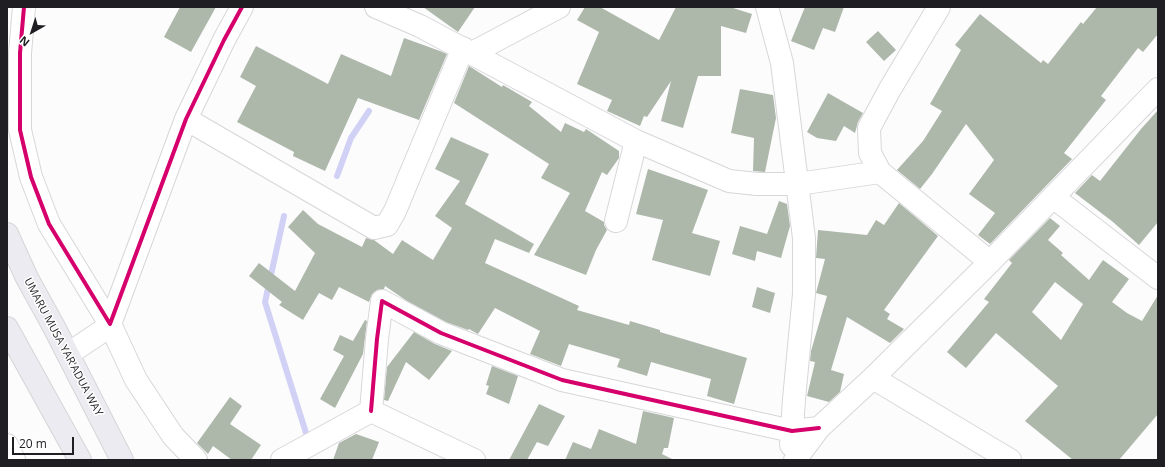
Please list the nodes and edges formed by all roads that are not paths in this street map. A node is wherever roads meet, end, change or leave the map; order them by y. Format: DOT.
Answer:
graph roads {
  1 [pos="24,7"];
  2 [pos="242,7"];
  3 [pos="376,7"];
  4 [pos="559,7"];
  5 [pos="767,7"];
  6 [pos="939,7"];
  7 [pos="467,51"];
  8 [pos="1158,88"];
  9 [pos="186,119"];
  10 [pos="636,140"];
  11 [pos="880,172"];
  12 [pos="798,184"];
  13 [pos="1053,197"];
  14 [pos="616,221"];
  15 [pos="7,234"];
  16 [pos="990,262"];
  17 [pos="1158,278"];
  18 [pos="110,324"];
  19 [pos="7,328"];
  20 [pos="68,354"];
  21 [pos="873,378"];
  22 [pos="371,411"];
  23 [pos="820,428"];
  24 [pos="792,431"];
  25 [pos="7,444"];
  26 [pos="14,460"];
  27 [pos="80,460"];
  28 [pos="122,460"];
  29 [pos="196,460"];
  30 [pos="282,460"];
  31 [pos="474,460"];
  32 [pos="790,460"];
  33 [pos="795,460"];
  34 [pos="1010,460"];
  1 -- 18 [label="street"];
  2 -- 9 [label="street"];
  3 -- 7 [label="street"];
  4 -- 7 [label="street"];
  5 -- 12 [label="street"];
  6 -- 11 [label="street"];
  7 -- 9 [label="street"];
  7 -- 10 [label="street"];
  8 -- 13 [label="street"];
  9 -- 18 [label="street"];
  10 -- 12 [label="street"];
  10 -- 14 [label="street"];
  11 -- 12 [label="street"];
  11 -- 16 [label="street"];
  12 -- 24 [label="street"];
  13 -- 16 [label="street"];
  13 -- 17 [label="street"];
  15 -- 20 [label="main road, UMARU MUSA YAR'ADUA WAY"];
  16 -- 21 [label="street"];
  18 -- 20 [label="street"];
  18 -- 29 [label="street"];
  19 -- 27 [label="main road"];
  20 -- 28 [label="main road, UMARU MUSA YAR'ADUA WAY"];
  21 -- 23 [label="street"];
  21 -- 34 [label="street"];
  22 -- 24 [label="street"];
  22 -- 30 [label="street"];
  22 -- 31 [label="street"];
  23 -- 24 [label="street"];
  23 -- 33 [label="street"];
  24 -- 32 [label="street"];
  25 -- 26 [label="street"];
}
